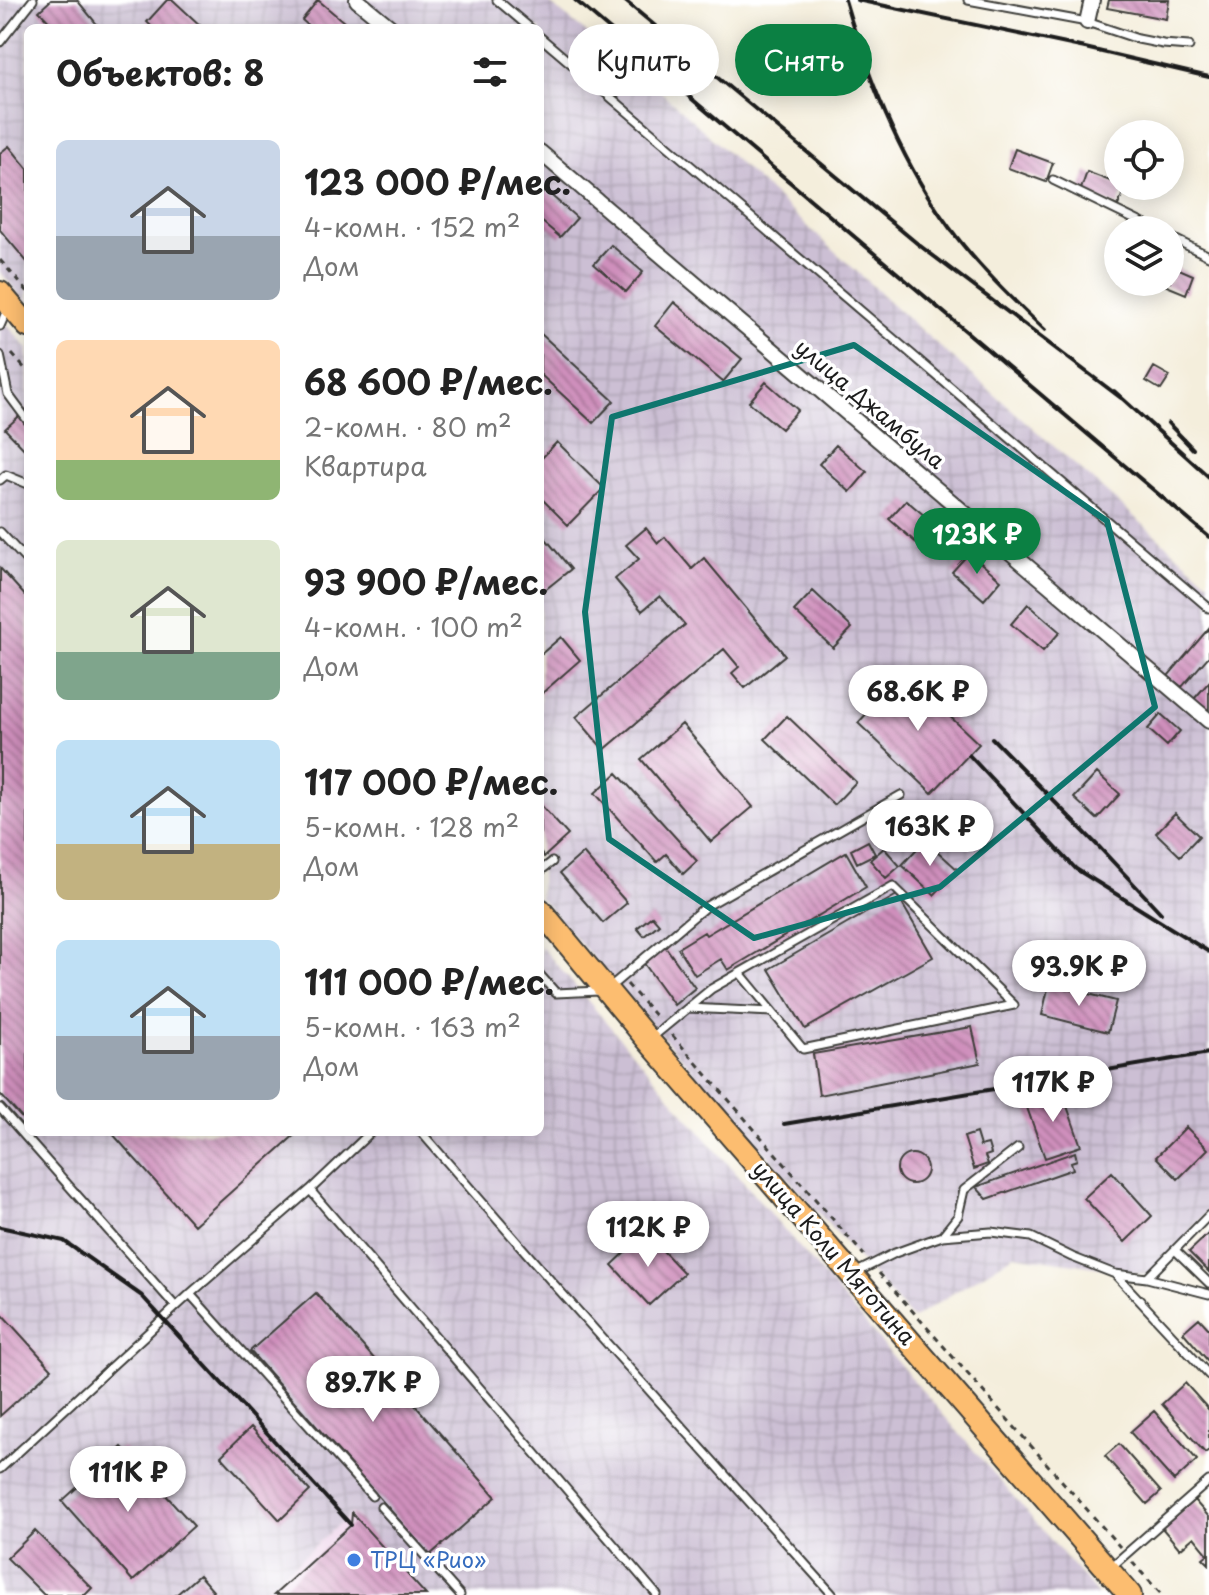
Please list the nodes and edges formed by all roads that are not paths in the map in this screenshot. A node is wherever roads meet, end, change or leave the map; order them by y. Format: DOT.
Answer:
graph roads {
  1 [pos="33,0"];
  2 [pos="357,0"];
  3 [pos="497,0"];
  4 [pos="968,0"];
  5 [pos="1092,0"];
  6 [pos="1087,22"];
  7 [pos="386,24"];
  8 [pos="525,24"];
  9 [pos="544,40"];
  10 [pos="0,42"];
  11 [pos="1189,46"];
  12 [pos="544,155"];
  13 [pos="1053,180"];
  14 [pos="1127,216"];
  15 [pos="1184,244"];
  16 [pos="1209,256"];
  17 [pos="12,296"];
  18 [pos="24,318"];
  19 [pos="0,326"];
  20 [pos="0,355"];
  21 [pos="24,416"];
  22 [pos="0,480"];
  23 [pos="24,482"];
  24 [pos="0,532"];
  25 [pos="24,558"];
  26 [pos="1209,608"];
  27 [pos="1209,721"];
  28 [pos="901,795"];
  29 [pos="552,862"];
  30 [pos="544,868"];
  31 [pos="545,903"];
  32 [pos="740,973"];
  33 [pos="544,980"];
  34 [pos="614,984"];
  35 [pos="688,1008"];
  36 [pos="772,1012"];
  37 [pos="656,1034"];
  38 [pos="0,1108"];
  39 [pos="24,1135"];
  40 [pos="25,1136"];
  41 [pos="367,1136"];
  42 [pos="424,1136"];
  43 [pos="1018,1148"];
  44 [pos="310,1190"];
  45 [pos="1209,1215"];
  46 [pos="942,1236"];
  47 [pos="1176,1251"];
  48 [pos="863,1270"];
  49 [pos="1115,1274"];
  50 [pos="1147,1278"];
  51 [pos="1209,1283"];
  52 [pos="190,1294"];
  53 [pos="1209,1294"];
  54 [pos="176,1307"];
  55 [pos="1209,1375"];
  56 [pos="0,1469"];
  57 [pos="1209,1481"];
  58 [pos="372,1496"];
  59 [pos="381,1507"];
  60 [pos="1108,1569"];
  61 [pos="460,1595"];
  62 [pos="657,1595"];
  63 [pos="833,1595"];
  64 [pos="1130,1595"];
  1 -- 10 [label="lane"];
  2 -- 7 [label="street"];
  3 -- 8 [label="lane"];
  4 -- 6 [label="lane"];
  5 -- 6 [label="street"];
  6 -- 11 [label="lane"];
  9 -- 26 [label="lane"];
  12 -- 27 [label="street, улица Джамбула"];
  13 -- 14 [label="lane"];
  15 -- 16 [label="lane"];
  17 -- 18 [label="main road"];
  17 -- 19 [label="lane"];
  20 -- 21 [label="lane"];
  22 -- 23 [label="lane"];
  24 -- 25 [label="lane"];
  28 -- 34 [label="lane"];
  29 -- 30 [label="lane"];
  31 -- 34 [label="main road, улица Коли Мяготина"];
  32 -- 35 [label="lane"];
  32 -- 36 [label="lane"];
  32 -- 36 [label="lane"];
  33 -- 34 [label="lane"];
  34 -- 37 [label="main road, улица Коли Мяготина"];
  35 -- 36 [label="lane"];
  35 -- 37 [label="lane"];
  37 -- 48 [label="main road, улица Коли Мяготина"];
  38 -- 39 [label="lane"];
  40 -- 54 [label="lane"];
  41 -- 44 [label="lane"];
  42 -- 63 [label="lane"];
  43 -- 46 [label="lane"];
  44 -- 52 [label="lane"];
  44 -- 62 [label="lane"];
  45 -- 47 [label="lane"];
  46 -- 48 [label="lane"];
  46 -- 49 [label="lane"];
  47 -- 50 [label="lane"];
  47 -- 51 [label="lane"];
  48 -- 60 [label="main road, улица Коли Мяготина"];
  49 -- 50 [label="lane"];
  49 -- 55 [label="lane"];
  50 -- 53 [label="lane"];
  52 -- 54 [label="lane"];
  52 -- 58 [label="lane"];
  54 -- 56 [label="lane"];
  57 -- 60 [label="lane"];
  59 -- 61 [label="lane"];
  60 -- 64 [label="main road, улица Коли Мяготина"];
}
